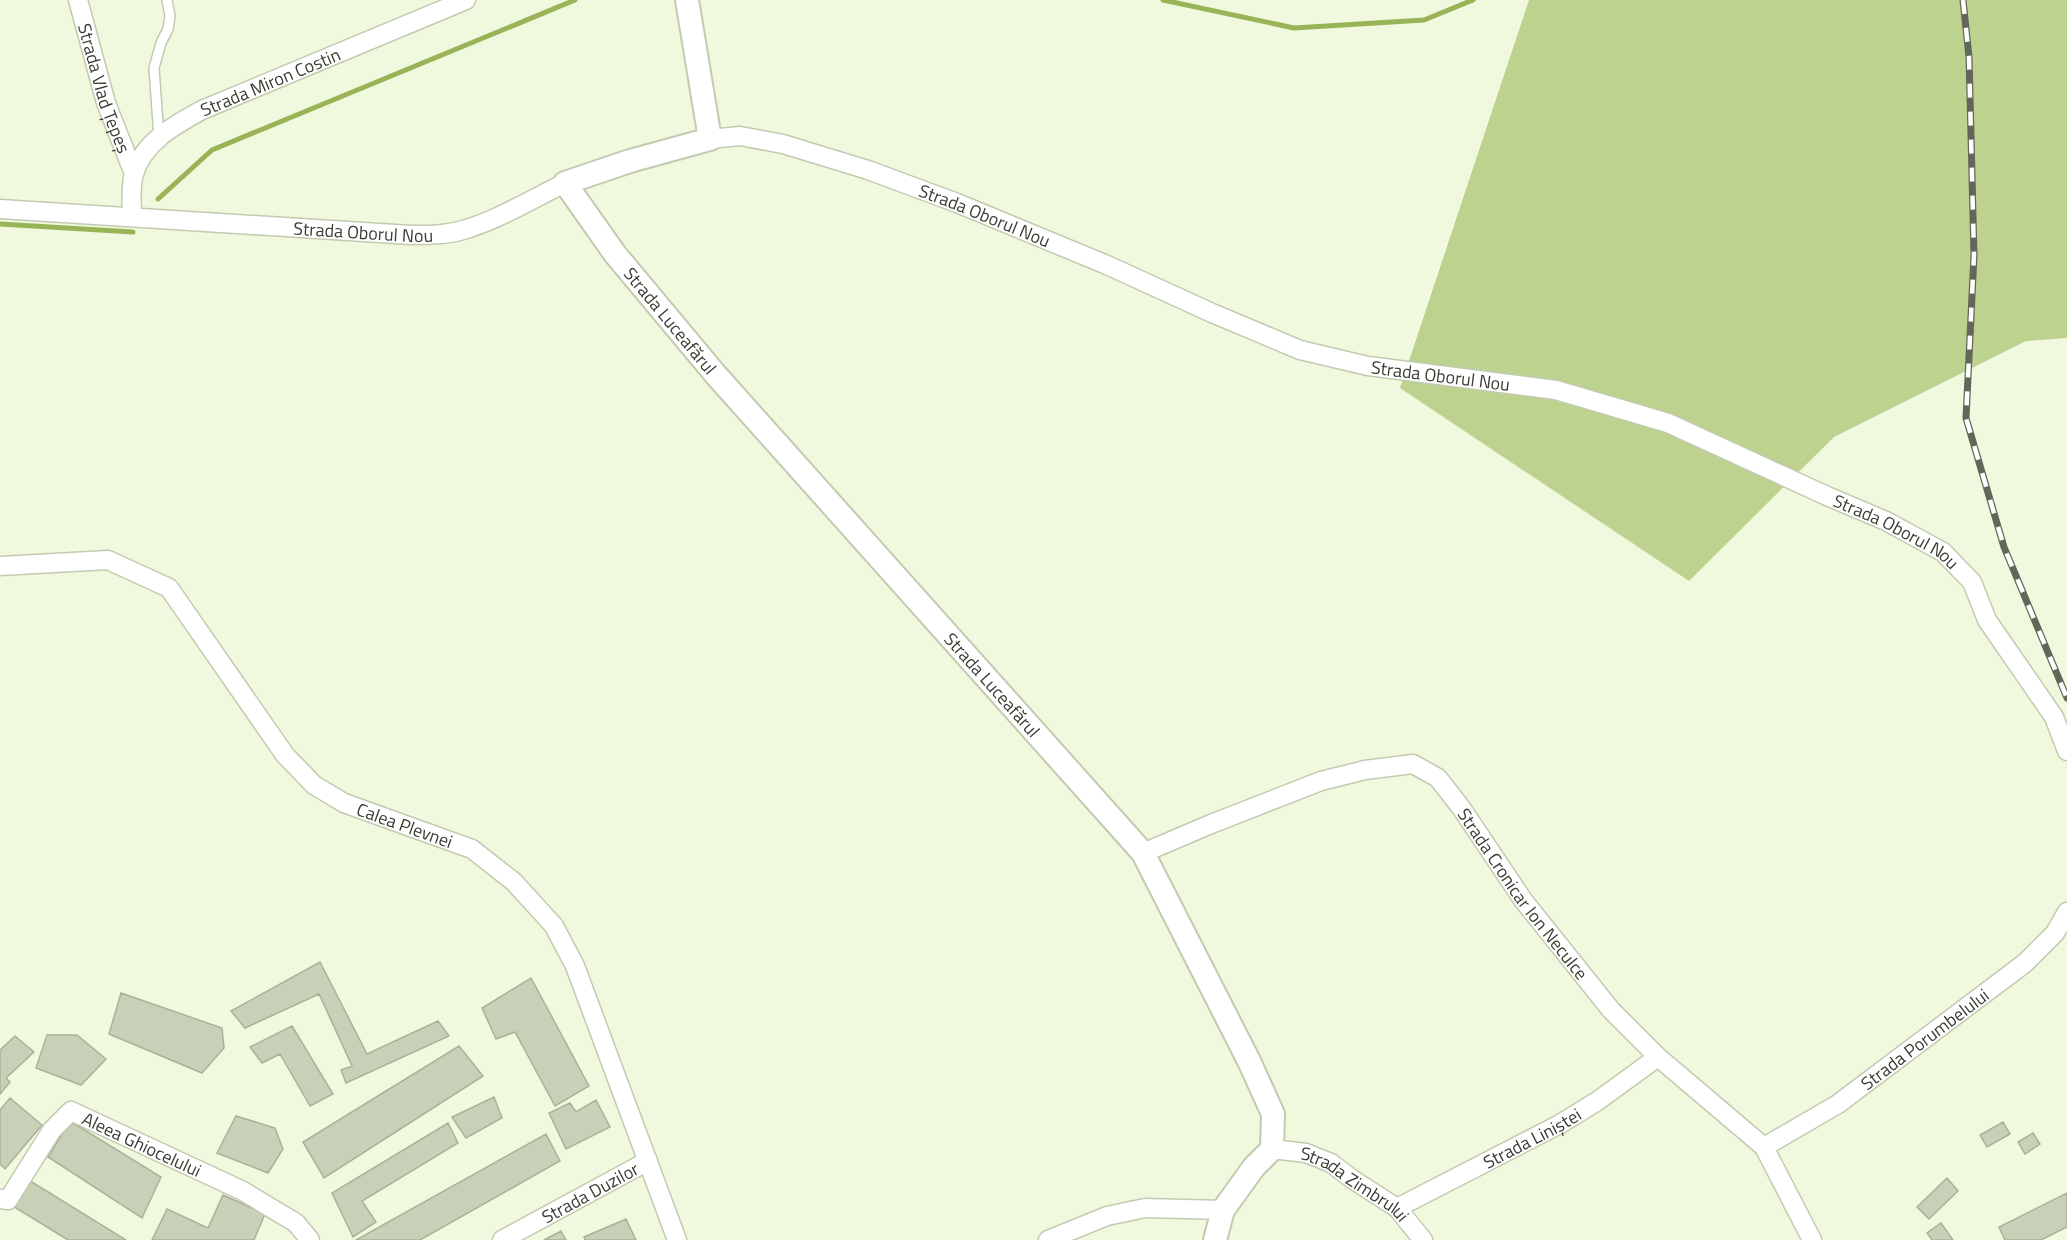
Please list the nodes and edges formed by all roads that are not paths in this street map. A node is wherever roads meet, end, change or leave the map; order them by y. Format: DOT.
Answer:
graph roads {
  1 [pos="78,0"];
  2 [pos="167,0"];
  3 [pos="466,0"];
  4 [pos="687,0"];
  5 [pos="159,138"];
  6 [pos="710,139"];
  7 [pos="134,174"];
  8 [pos="565,183"];
  9 [pos="0,209"];
  10 [pos="132,217"];
  11 [pos="0,566"];
  12 [pos="2067,751"];
  13 [pos="1143,853"];
  14 [pos="2067,912"];
  15 [pos="1658,1057"];
  16 [pos="1764,1147"];
  17 [pos="1272,1149"];
  18 [pos="648,1161"];
  19 [pos="0,1199"];
  20 [pos="1396,1208"];
  21 [pos="1223,1210"];
  22 [pos="310,1240"];
  23 [pos="502,1240"];
  24 [pos="677,1240"];
  25 [pos="1048,1240"];
  26 [pos="1215,1240"];
  27 [pos="1424,1240"];
  28 [pos="1812,1240"];
  1 -- 7 [label="street, Strada Vlad Țepeș"];
  2 -- 5 [label="lane"];
  3 -- 5 [label="street, Strada Miron Costin"];
  4 -- 6 [label="street"];
  5 -- 7 [label="street, Strada Miron Costin"];
  6 -- 8 [label="street, Strada Oborul Nou"];
  6 -- 12 [label="street, Strada Oborul Nou"];
  7 -- 10 [label="street, Strada Miron Costin"];
  8 -- 10 [label="street, Strada Oborul Nou"];
  8 -- 13 [label="street, Strada Luceafărul"];
  9 -- 10 [label="street, Strada Oborul Nou"];
  11 -- 18 [label="street, Calea Plevnei"];
  13 -- 15 [label="street, Strada Cronicar Ion Neculce"];
  13 -- 17 [label="street, Strada Luceafărul"];
  14 -- 16 [label="street, Strada Porumbelului"];
  15 -- 16 [label="street, Strada Cronicar Ion Neculce"];
  15 -- 20 [label="street, Strada Liniștei"];
  16 -- 28 [label="street, Strada Cronicar Ion Neculce"];
  17 -- 20 [label="street, Strada Zimbrului"];
  17 -- 21 [label="street"];
  18 -- 23 [label="street, Strada Duzilor"];
  18 -- 24 [label="street, Calea Plevnei"];
  19 -- 22 [label="street, Aleea Ghiocelului"];
  20 -- 27 [label="street, Strada Zimbrului"];
  21 -- 25 [label="street"];
  21 -- 26 [label="street"];
}
